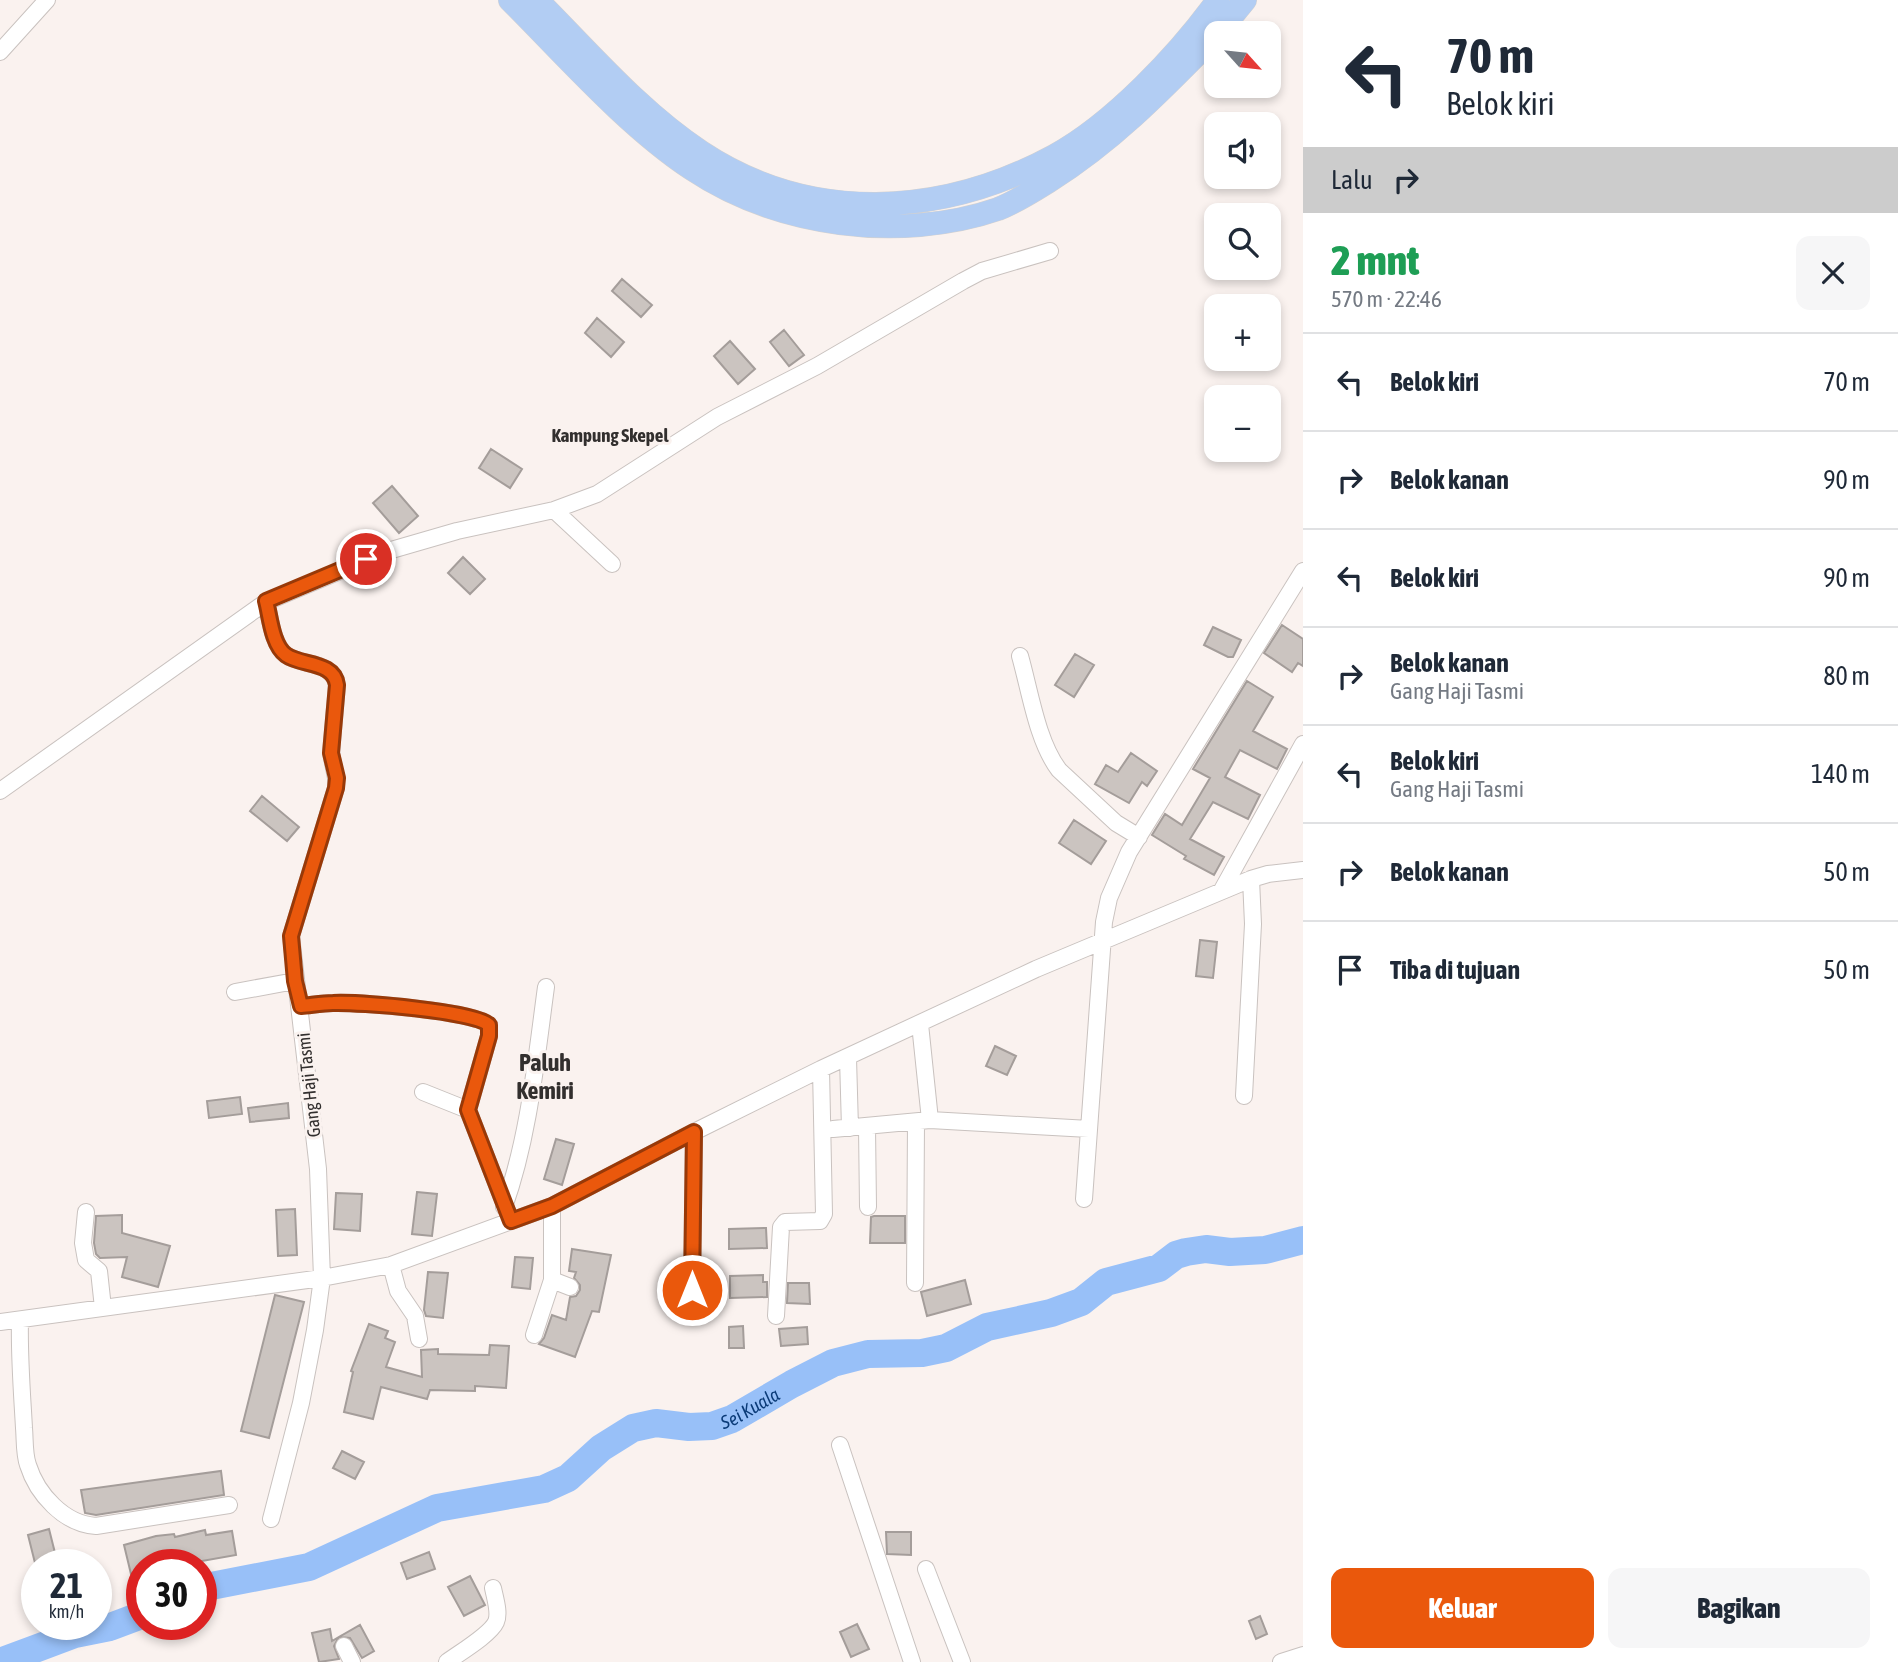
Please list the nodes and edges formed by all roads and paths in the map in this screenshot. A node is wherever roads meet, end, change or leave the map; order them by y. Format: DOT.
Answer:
graph roads {
  1 [pos="47,0"];
  2 [pos="510,0"];
  3 [pos="537,0"];
  4 [pos="1219,0"];
  5 [pos="1245,0"];
  6 [pos="1228,21"];
  7 [pos="1204,47"];
  8 [pos="0,52"];
  9 [pos="1050,251"];
  10 [pos="554,510"];
  11 [pos="612,564"];
  12 [pos="1303,571"];
  13 [pos="266,601"];
  14 [pos="1020,656"];
  15 [pos="1303,744"];
  16 [pos="0,791"];
  17 [pos="1139,837"];
  18 [pos="1303,870"];
  19 [pos="1251,879"];
  20 [pos="1222,890"];
  21 [pos="1102,943"];
  22 [pos="295,981"];
  23 [pos="546,987"];
  24 [pos="235,992"];
  25 [pos="301,1006"];
  26 [pos="920,1024"];
  27 [pos="848,1058"];
  28 [pos="821,1069"];
  29 [pos="423,1092"];
  30 [pos="1244,1096"];
  31 [pos="468,1110"];
  32 [pos="923,1121"];
  33 [pos="867,1127"];
  34 [pos="1089,1129"];
  35 [pos="694,1132"];
  36 [pos="1084,1199"];
  37 [pos="552,1206"];
  38 [pos="869,1207"];
  39 [pos="86,1212"];
  40 [pos="507,1214"];
  41 [pos="391,1265"];
  42 [pos="322,1278"];
  43 [pos="552,1280"];
  44 [pos="915,1283"];
  45 [pos="570,1287"];
  46 [pos="692,1290"];
  47 [pos="103,1308"];
  48 [pos="776,1316"];
  49 [pos="20,1320"];
  50 [pos="0,1322"];
  51 [pos="534,1335"];
  52 [pos="419,1339"];
  53 [pos="840,1445"];
  54 [pos="229,1505"];
  55 [pos="271,1519"];
  56 [pos="926,1569"];
  57 [pos="493,1588"];
  58 [pos="344,1646"];
  59 [pos="1303,1655"];
  60 [pos="352,1662"];
  61 [pos="447,1662"];
  62 [pos="912,1662"];
  63 [pos="962,1662"];
  64 [pos="1280,1662"];
  1 -- 8 [label="street"];
  2 -- 7 [label="highway"];
  3 -- 4 [label="highway"];
  5 -- 6 [label="highway"];
  9 -- 10 [label="street"];
  10 -- 11 [label="street"];
  10 -- 13 [label="street"];
  12 -- 17 [label="street"];
  13 -- 16 [label="street"];
  13 -- 22 [label="street, Gang Haji Tasmi"];
  14 -- 17 [label="street"];
  15 -- 20 [label="street"];
  17 -- 21 [label="street"];
  18 -- 19 [label="street"];
  19 -- 20 [label="street"];
  19 -- 30 [label="street"];
  20 -- 21 [label="street"];
  21 -- 26 [label="street"];
  21 -- 34 [label="street"];
  22 -- 24 [label="street"];
  22 -- 25 [label="street, Gang Haji Tasmi"];
  23 -- 40 [label="street"];
  25 -- 31 [label="street"];
  25 -- 42 [label="street, Gang Haji Tasmi"];
  26 -- 27 [label="street"];
  26 -- 32 [label="street"];
  27 -- 28 [label="street"];
  27 -- 33 [label="street"];
  28 -- 35 [label="street"];
  28 -- 48 [label="street"];
  29 -- 31 [label="street"];
  31 -- 40 [label="street"];
  32 -- 33 [label="street"];
  32 -- 34 [label="street"];
  32 -- 44 [label="street"];
  33 -- 38 [label="street"];
  34 -- 36 [label="street"];
  35 -- 37 [label="street"];
  35 -- 46 [label="street"];
  37 -- 40 [label="street"];
  37 -- 43 [label="street"];
  39 -- 47 [label="street"];
  40 -- 41 [label="street"];
  41 -- 42 [label="street"];
  41 -- 52 [label="street"];
  42 -- 47 [label="street"];
  42 -- 55 [label="street, Gang Haji Tasmi"];
  43 -- 45 [label="street"];
  43 -- 51 [label="street"];
  47 -- 49 [label="street"];
  49 -- 50 [label="street"];
  49 -- 54 [label="street"];
  53 -- 62 [label="street"];
  56 -- 63 [label="street"];
  57 -- 61 [label="street"];
  58 -- 60 [label="street"];
  59 -- 64 [label="street"];
}
